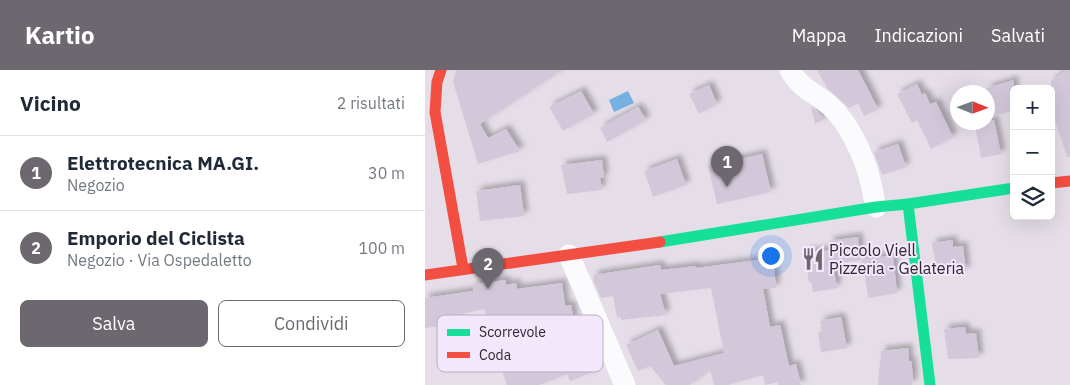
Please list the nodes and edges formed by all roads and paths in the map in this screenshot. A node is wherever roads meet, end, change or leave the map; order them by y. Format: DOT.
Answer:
graph roads {
  1 [pos="790,70"];
  2 [pos="438,72"];
  3 [pos="1070,181"];
  4 [pos="1055,183"];
  5 [pos="1010,189"];
  6 [pos="908,204"];
  7 [pos="876,207"];
  8 [pos="569,255"];
  9 [pos="463,268"];
  10 [pos="425,275"];
  11 [pos="595,315"];
  12 [pos="603,334"];
  13 [pos="625,385"];
  14 [pos="931,385"];
  1 -- 7 [label="street"];
  2 -- 9 [label="main road"];
  3 -- 4 [label="main road"];
  5 -- 6 [label="main road"];
  6 -- 7 [label="main road"];
  6 -- 14 [label="main road"];
  7 -- 8 [label="main road"];
  8 -- 9 [label="main road"];
  8 -- 11 [label="street"];
  9 -- 10 [label="main road"];
  12 -- 13 [label="street"];
}
